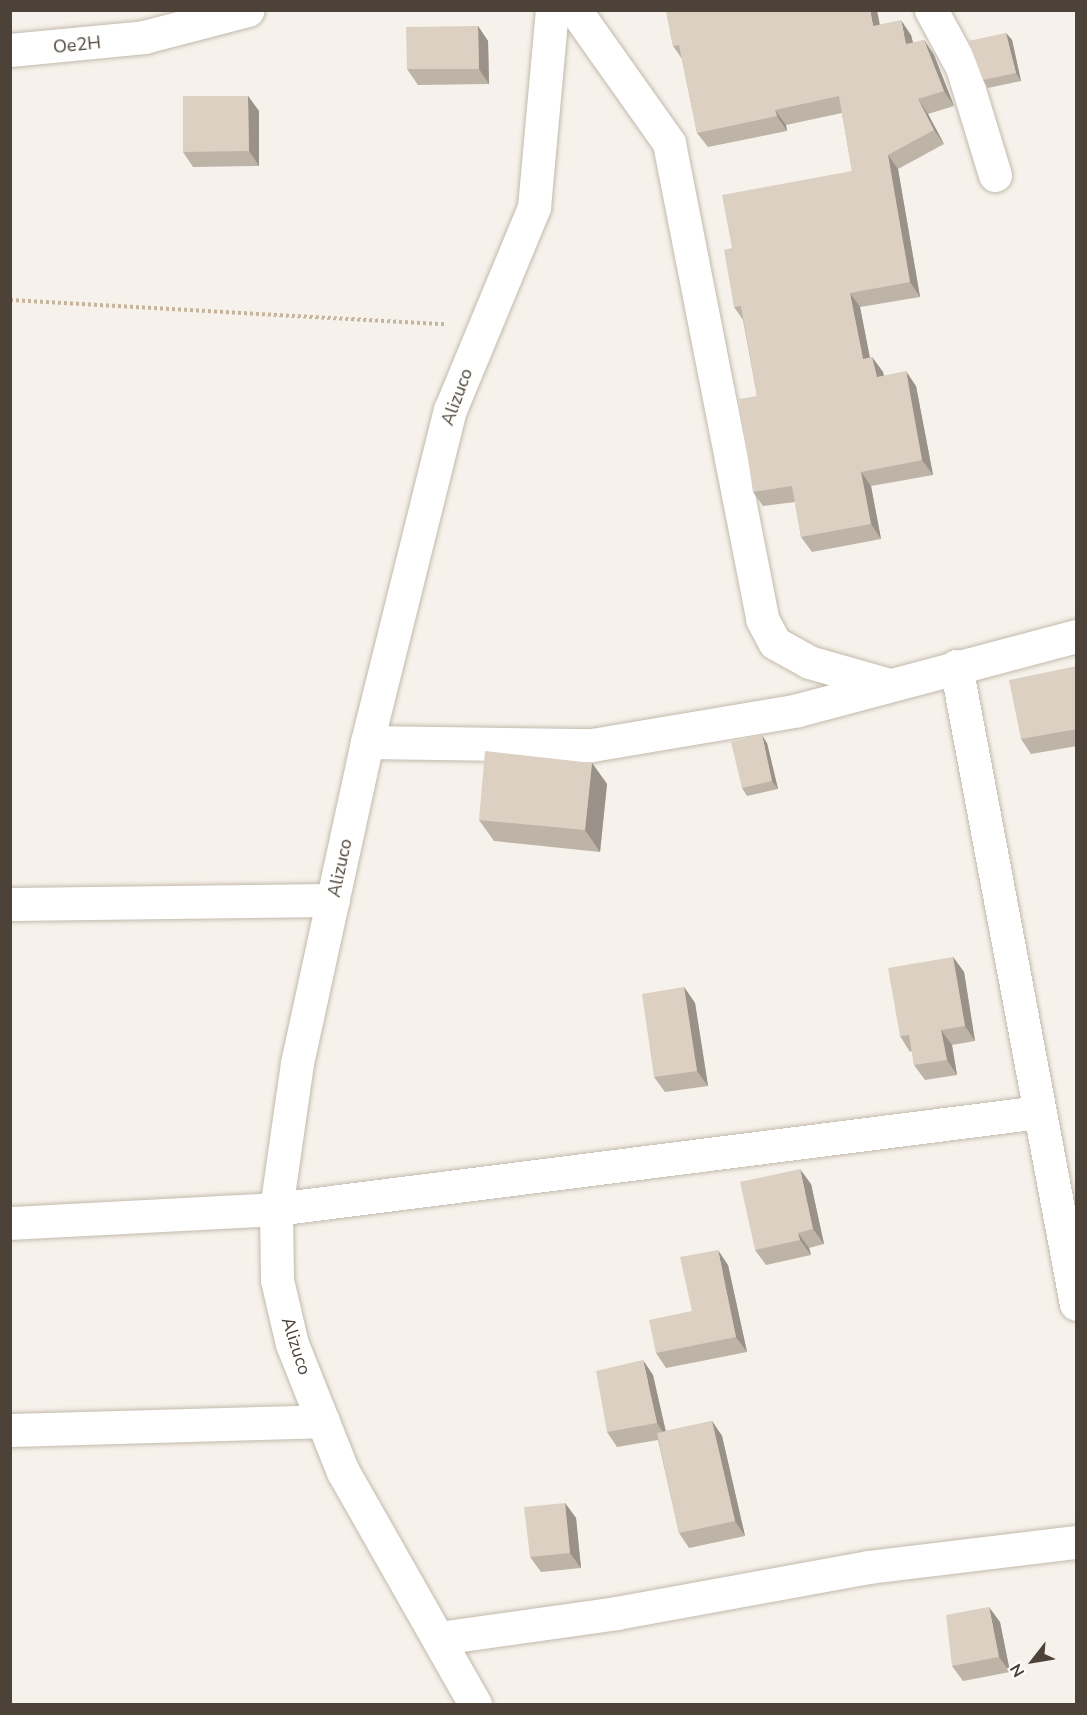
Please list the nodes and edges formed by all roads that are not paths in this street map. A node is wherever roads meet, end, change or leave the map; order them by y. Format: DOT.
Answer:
graph roads {
  1 [pos="248,10"];
  2 [pos="552,10"];
  3 [pos="575,10"];
  4 [pos="931,10"];
  5 [pos="10,50"];
  6 [pos="995,175"];
  7 [pos="1077,636"];
  8 [pos="957,666"];
  9 [pos="890,685"];
  10 [pos="368,742"];
  11 [pos="333,900"];
  12 [pos="10,904"];
  13 [pos="1040,1112"];
  14 [pos="276,1209"];
  15 [pos="10,1223"];
  16 [pos="1077,1304"];
  17 [pos="323,1421"];
  18 [pos="10,1430"];
  19 [pos="1077,1542"];
  20 [pos="439,1638"];
  21 [pos="475,1704"];
  1 -- 5 [label="street, Oe2H"];
  2 -- 10 [label="street, Alizuco"];
  3 -- 9 [label="street"];
  4 -- 6 [label="street"];
  7 -- 8 [label="street"];
  8 -- 9 [label="street"];
  8 -- 13 [label="street"];
  9 -- 10 [label="street"];
  10 -- 11 [label="street, Alizuco"];
  11 -- 12 [label="street"];
  11 -- 14 [label="street, Alizuco"];
  13 -- 14 [label="street"];
  13 -- 16 [label="street"];
  14 -- 15 [label="street"];
  14 -- 17 [label="street, Alizuco"];
  17 -- 18 [label="street"];
  17 -- 20 [label="street, Alizuco"];
  19 -- 20 [label="street"];
  20 -- 21 [label="street, Alizuco"];
}
